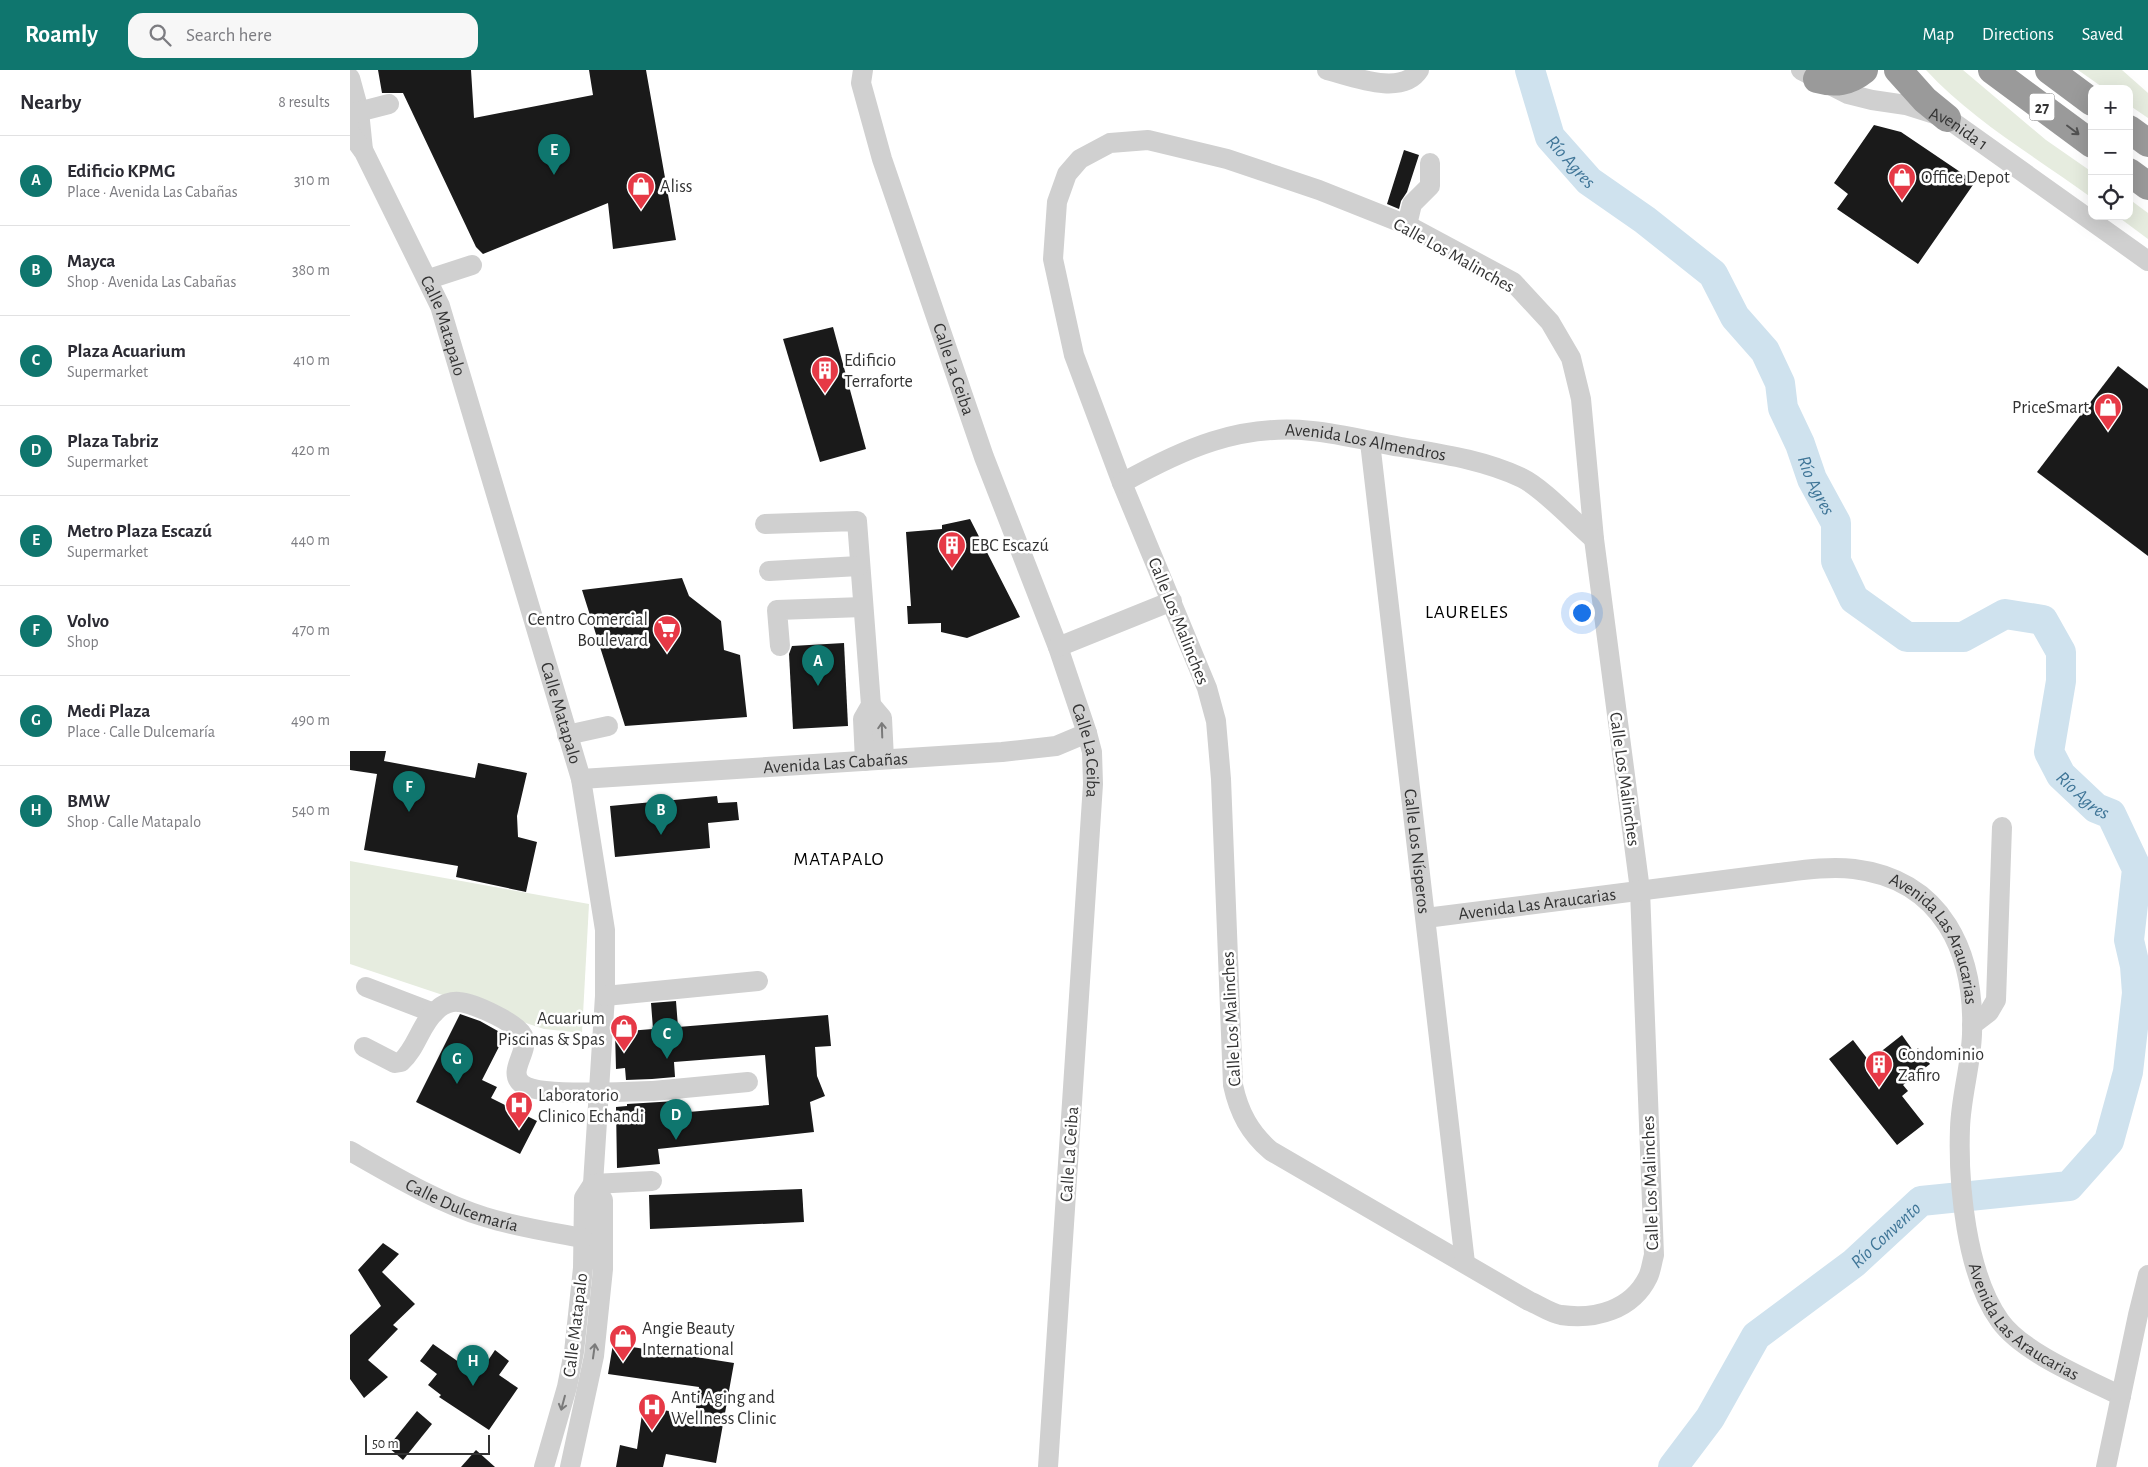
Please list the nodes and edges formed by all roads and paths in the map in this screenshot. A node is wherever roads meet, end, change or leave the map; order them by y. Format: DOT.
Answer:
graph roads {
  1 [pos="862,70"];
  2 [pos="1327,70"];
  3 [pos="1419,70"];
  4 [pos="1864,70"];
  5 [pos="1898,70"];
  6 [pos="1992,70"];
  7 [pos="2049,70"];
  8 [pos="1809,75"];
  9 [pos="350,78"];
  10 [pos="2088,99"];
  11 [pos="389,104"];
  12 [pos="355,113"];
  13 [pos="1947,118"];
  14 [pos="2130,130"];
  15 [pos="350,133"];
  16 [pos="2088,141"];
  17 [pos="2148,143"];
  18 [pos="364,152"];
  19 [pos="1430,163"];
  20 [pos="2133,175"];
  21 [pos="2148,186"];
  22 [pos="1406,225"];
  23 [pos="2148,261"];
  24 [pos="472,265"];
  25 [pos="429,279"];
  26 [pos="1370,442"];
  27 [pos="1122,483"];
  28 [pos="765,524"];
  29 [pos="1594,539"];
  30 [pos="860,566"];
  31 [pos="769,571"];
  32 [pos="1172,601"];
  33 [pos="863,607"];
  34 [pos="780,646"];
  35 [pos="1058,647"];
  36 [pos="608,726"];
  37 [pos="1087,733"];
  38 [pos="567,735"];
  39 [pos="874,760"];
  40 [pos="582,779"];
  41 [pos="2002,827"];
  42 [pos="1640,890"];
  43 [pos="1426,918"];
  44 [pos="758,981"];
  45 [pos="366,987"];
  46 [pos="606,996"];
  47 [pos="434,1013"];
  48 [pos="1972,1025"];
  49 [pos="364,1046"];
  50 [pos="748,1082"];
  51 [pos="600,1092"];
  52 [pos="350,1152"];
  53 [pos="652,1181"];
  54 [pos="593,1184"];
  55 [pos="583,1238"];
  56 [pos="1465,1263"];
  57 [pos="2148,1275"];
  58 [pos="2143,1316"];
  59 [pos="2121,1396"];
  60 [pos="544,1467"];
  61 [pos="570,1467"];
  62 [pos="1048,1467"];
  63 [pos="2106,1467"];
  1 -- 35 [label="street, Calle La Ceiba"];
  2 -- 3 [label="street"];
  4 -- 8 [label="highway"];
  5 -- 13 [label="highway"];
  6 -- 16 [label="highway, 27, one-way"];
  7 -- 10 [label="highway, 27"];
  8 -- 13 [label="street, Avenida 1"];
  9 -- 12 [label="street, Calle Matapalo"];
  11 -- 12 [label="street"];
  12 -- 18 [label="street, Calle Matapalo"];
  13 -- 23 [label="street, Avenida 1"];
  14 -- 17 [label="highway"];
  15 -- 18 [label="street, Calle Matapalo"];
  18 -- 25 [label="street, Calle Matapalo"];
  19 -- 22 [label="street"];
  20 -- 21 [label="highway"];
  22 -- 27 [label="street, Calle Los Malinches"];
  22 -- 29 [label="street, Calle Los Malinches"];
  24 -- 25 [label="street"];
  25 -- 38 [label="street, Calle Matapalo"];
  26 -- 27 [label="street, Avenida Los Almendros"];
  26 -- 29 [label="street, Avenida Los Almendros"];
  26 -- 43 [label="street, Calle Los Nísperos"];
  27 -- 32 [label="street, Calle Los Malinches"];
  28 -- 30 [label="street"];
  29 -- 42 [label="street, Calle Los Malinches"];
  30 -- 31 [label="street"];
  30 -- 33 [label="street"];
  32 -- 35 [label="street"];
  32 -- 56 [label="street, Calle Los Malinches"];
  33 -- 34 [label="street"];
  33 -- 39 [label="street"];
  35 -- 37 [label="street, Calle La Ceiba"];
  36 -- 38 [label="street"];
  37 -- 39 [label="street, Avenida Las Cabañas"];
  37 -- 62 [label="street, Calle La Ceiba"];
  38 -- 40 [label="street, Calle Matapalo"];
  39 -- 40 [label="street, Avenida Las Cabañas"];
  40 -- 46 [label="street, Calle Matapalo"];
  41 -- 48 [label="street"];
  42 -- 43 [label="street, Avenida Las Araucarias"];
  42 -- 48 [label="street, Avenida Las Araucarias"];
  42 -- 56 [label="street, Calle Los Malinches"];
  43 -- 56 [label="street, Calle Los Nísperos"];
  44 -- 46 [label="street"];
  45 -- 47 [label="street"];
  46 -- 51 [label="street, Calle Matapalo"];
  47 -- 49 [label="street"];
  47 -- 51 [label="street"];
  48 -- 59 [label="street, Avenida Las Araucarias"];
  50 -- 51 [label="street"];
  51 -- 54 [label="street, Calle Matapalo"];
  52 -- 55 [label="street, Calle Dulcemaría"];
  53 -- 54 [label="street"];
  54 -- 55 [label="street, Calle Matapalo"];
  61 -- 54 [label="street, Calle Matapalo, one-way"];
  55 -- 60 [label="street, Calle Matapalo, one-way"];
  57 -- 58 [label="street"];
  58 -- 59 [label="street"];
  59 -- 63 [label="street"];
}
